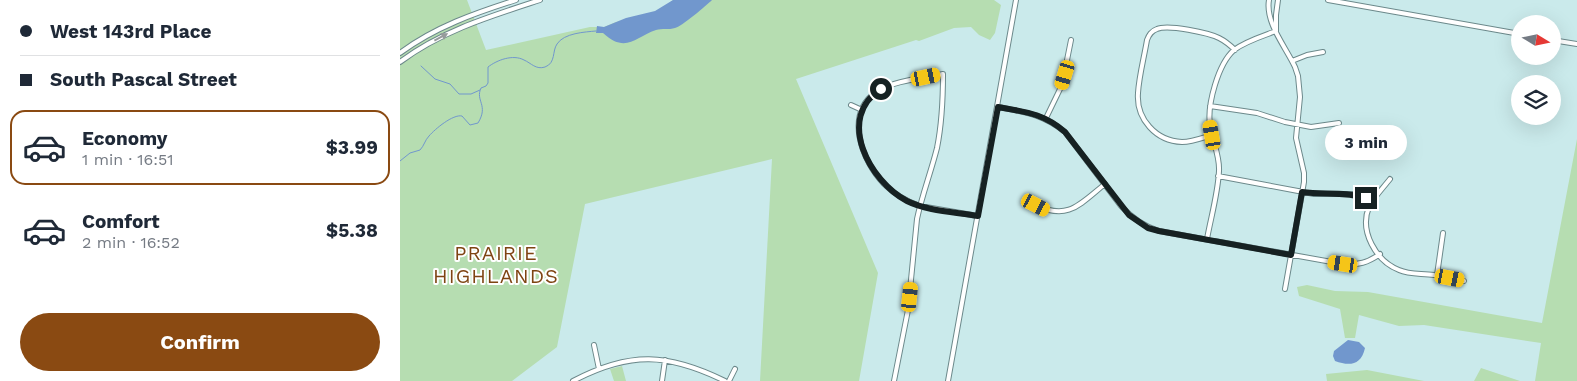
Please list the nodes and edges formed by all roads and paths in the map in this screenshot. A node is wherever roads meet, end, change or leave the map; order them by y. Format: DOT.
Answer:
graph roads {
  1 [pos="514,0"];
  2 [pos="540,0"];
  3 [pos="1016,0"];
  4 [pos="1269,0"];
  5 [pos="1278,0"];
  6 [pos="1328,0"];
  7 [pos="506,1"];
  8 [pos="516,8"];
  9 [pos="509,10"];
  10 [pos="1276,31"];
  11 [pos="1511,32"];
  12 [pos="1071,40"];
  13 [pos="1561,41"];
  14 [pos="1577,44"];
  15 [pos="1235,50"];
  16 [pos="1323,52"];
  17 [pos="400,53"];
  18 [pos="1292,61"];
  19 [pos="400,62"];
  20 [pos="851,105"];
  21 [pos="1210,106"];
  22 [pos="998,107"];
  23 [pos="862,110"];
  24 [pos="1046,118"];
  25 [pos="1339,123"];
  26 [pos="1297,125"];
  27 [pos="1212,135"];
  28 [pos="1218,176"];
  29 [pos="1390,179"];
  30 [pos="1105,184"];
  31 [pos="1302,192"];
  32 [pos="1373,201"];
  33 [pos="1036,205"];
  34 [pos="920,206"];
  35 [pos="978,216"];
  36 [pos="1443,233"];
  37 [pos="1207,239"];
  38 [pos="1380,254"];
  39 [pos="1291,255"];
  40 [pos="1437,275"];
  41 [pos="1464,281"];
  42 [pos="1285,289"];
  43 [pos="594,345"];
  44 [pos="665,360"];
  45 [pos="735,369"];
  46 [pos="599,370"];
  47 [pos="573,381"];
  48 [pos="662,381"];
  49 [pos="727,381"];
  50 [pos="894,381"];
  51 [pos="948,381"];
  1 -- 7 [label="street"];
  1 -- 8 [label="street"];
  2 -- 8 [label="street"];
  3 -- 22 [label="street"];
  4 -- 10 [label="street"];
  5 -- 10 [label="street"];
  6 -- 11 [label="street"];
  7 -- 9 [label="street"];
  7 -- 17 [label="street"];
  8 -- 9 [label="street"];
  19 -- 9 [label="street, one-way"];
  10 -- 15 [label="street"];
  10 -- 18 [label="street"];
  12 -- 24 [label="street"];
  13 -- 14 [label="street"];
  15 -- 21 [label="street"];
  15 -- 27 [label="street"];
  16 -- 18 [label="street"];
  18 -- 26 [label="street"];
  20 -- 23 [label="street"];
  21 -- 26 [label="street"];
  21 -- 27 [label="street"];
  22 -- 24 [label="street"];
  22 -- 35 [label="street"];
  23 -- 34 [label="street"];
  23 -- 34 [label="street"];
  24 -- 30 [label="street"];
  25 -- 26 [label="street"];
  26 -- 31 [label="street"];
  27 -- 28 [label="street"];
  28 -- 31 [label="street"];
  28 -- 37 [label="street"];
  29 -- 32 [label="street"];
  30 -- 33 [label="street"];
  30 -- 37 [label="street"];
  31 -- 32 [label="street"];
  31 -- 39 [label="street"];
  32 -- 38 [label="street"];
  34 -- 35 [label="street"];
  34 -- 50 [label="street"];
  35 -- 51 [label="street"];
  36 -- 40 [label="street"];
  37 -- 39 [label="street"];
  38 -- 39 [label="street"];
  38 -- 40 [label="street"];
  39 -- 42 [label="street"];
  40 -- 41 [label="street"];
  43 -- 46 [label="street"];
  44 -- 46 [label="street"];
  44 -- 48 [label="street"];
  44 -- 49 [label="street"];
  45 -- 49 [label="street"];
  46 -- 47 [label="street"];
}
